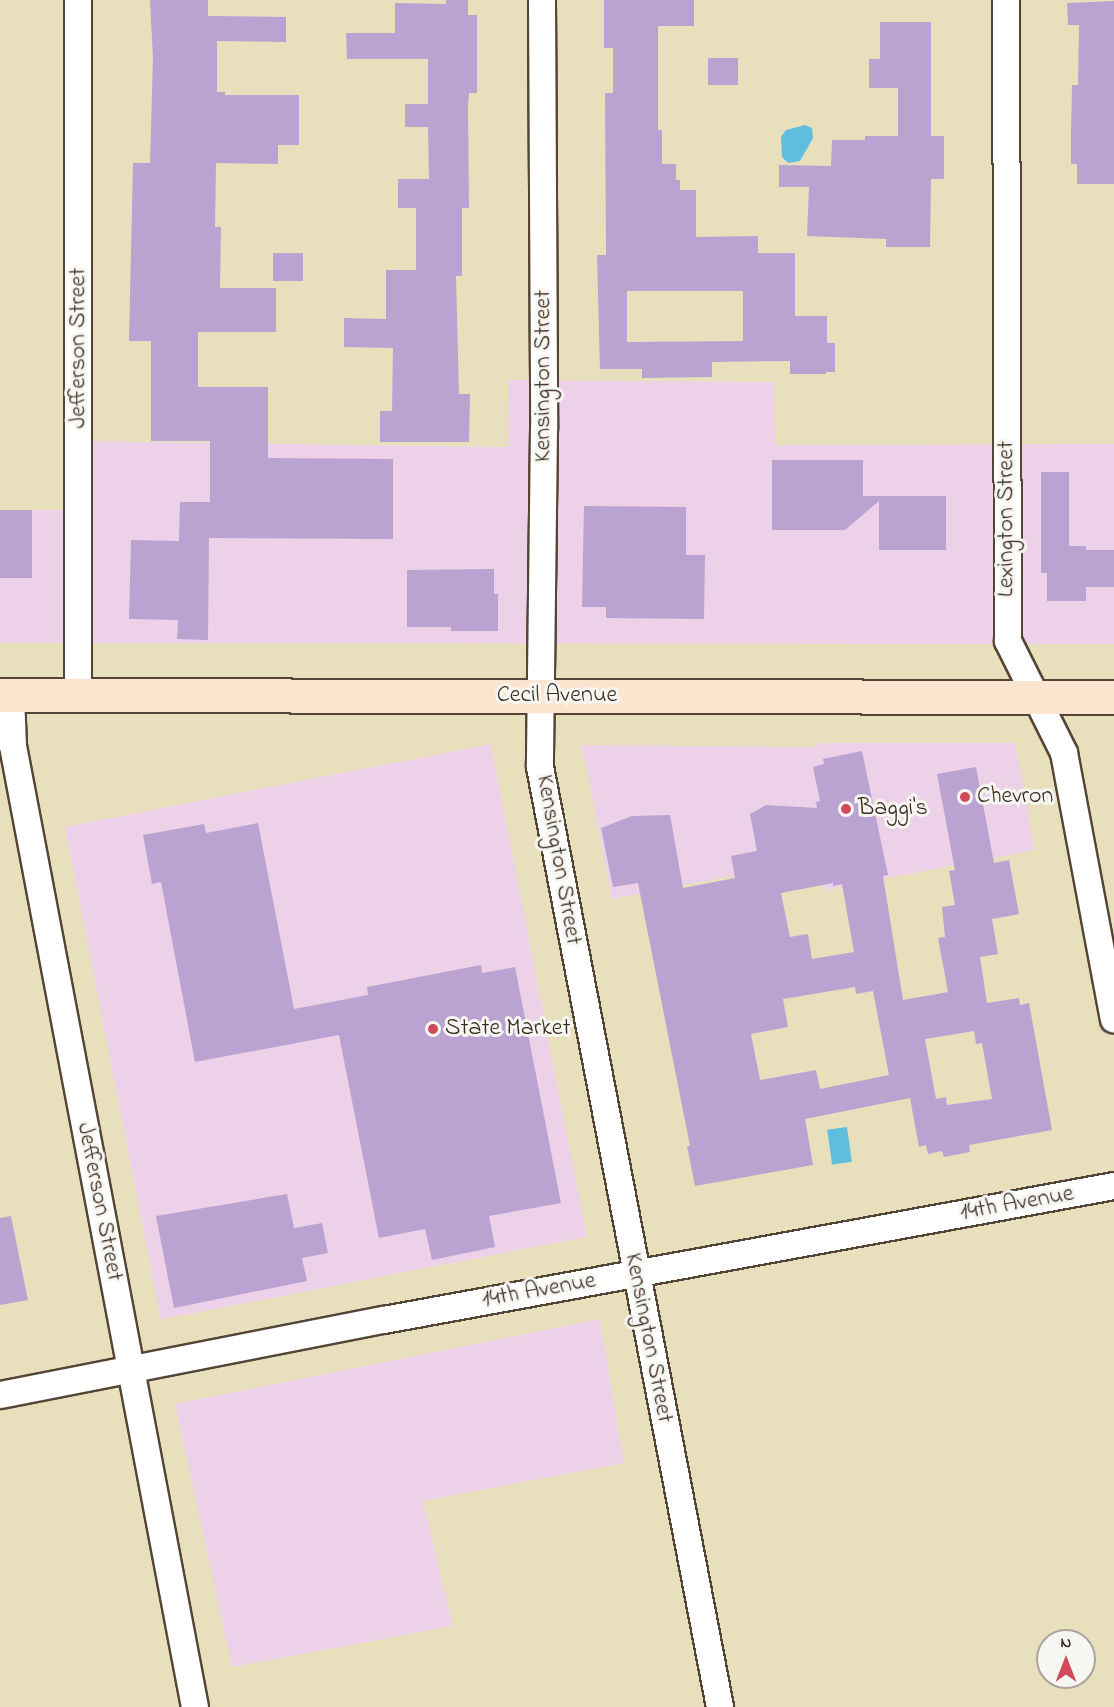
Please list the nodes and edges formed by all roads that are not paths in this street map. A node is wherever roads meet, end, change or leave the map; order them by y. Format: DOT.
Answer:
graph roads {
  1 [pos="78,0"];
  2 [pos="542,0"];
  3 [pos="1006,0"];
  4 [pos="5,695"];
  5 [pos="78,696"];
  6 [pos="541,696"];
  7 [pos="1035,697"];
  8 [pos="1114,697"];
  9 [pos="1114,1019"];
  10 [pos="1114,1186"];
  11 [pos="635,1274"];
  12 [pos="131,1370"];
  13 [pos="0,1395"];
  14 [pos="195,1707"];
  15 [pos="720,1707"];
  1 -- 5 [label="street, Jefferson Street"];
  2 -- 6 [label="street, Kensington Street"];
  3 -- 7 [label="street, Lexington Street"];
  4 -- 5 [label="main road, Cecil Avenue"];
  4 -- 12 [label="street, Jefferson Street"];
  5 -- 6 [label="main road, Cecil Avenue"];
  6 -- 7 [label="main road, Cecil Avenue"];
  6 -- 11 [label="street, Kensington Street"];
  7 -- 8 [label="main road, Cecil Avenue"];
  7 -- 9 [label="street, Lexington Street"];
  10 -- 11 [label="street, 14th Avenue"];
  11 -- 12 [label="street, 14th Avenue"];
  11 -- 15 [label="street, Kensington Street"];
  12 -- 13 [label="street, 14th Avenue"];
  12 -- 14 [label="street, Jefferson Street"];
}
